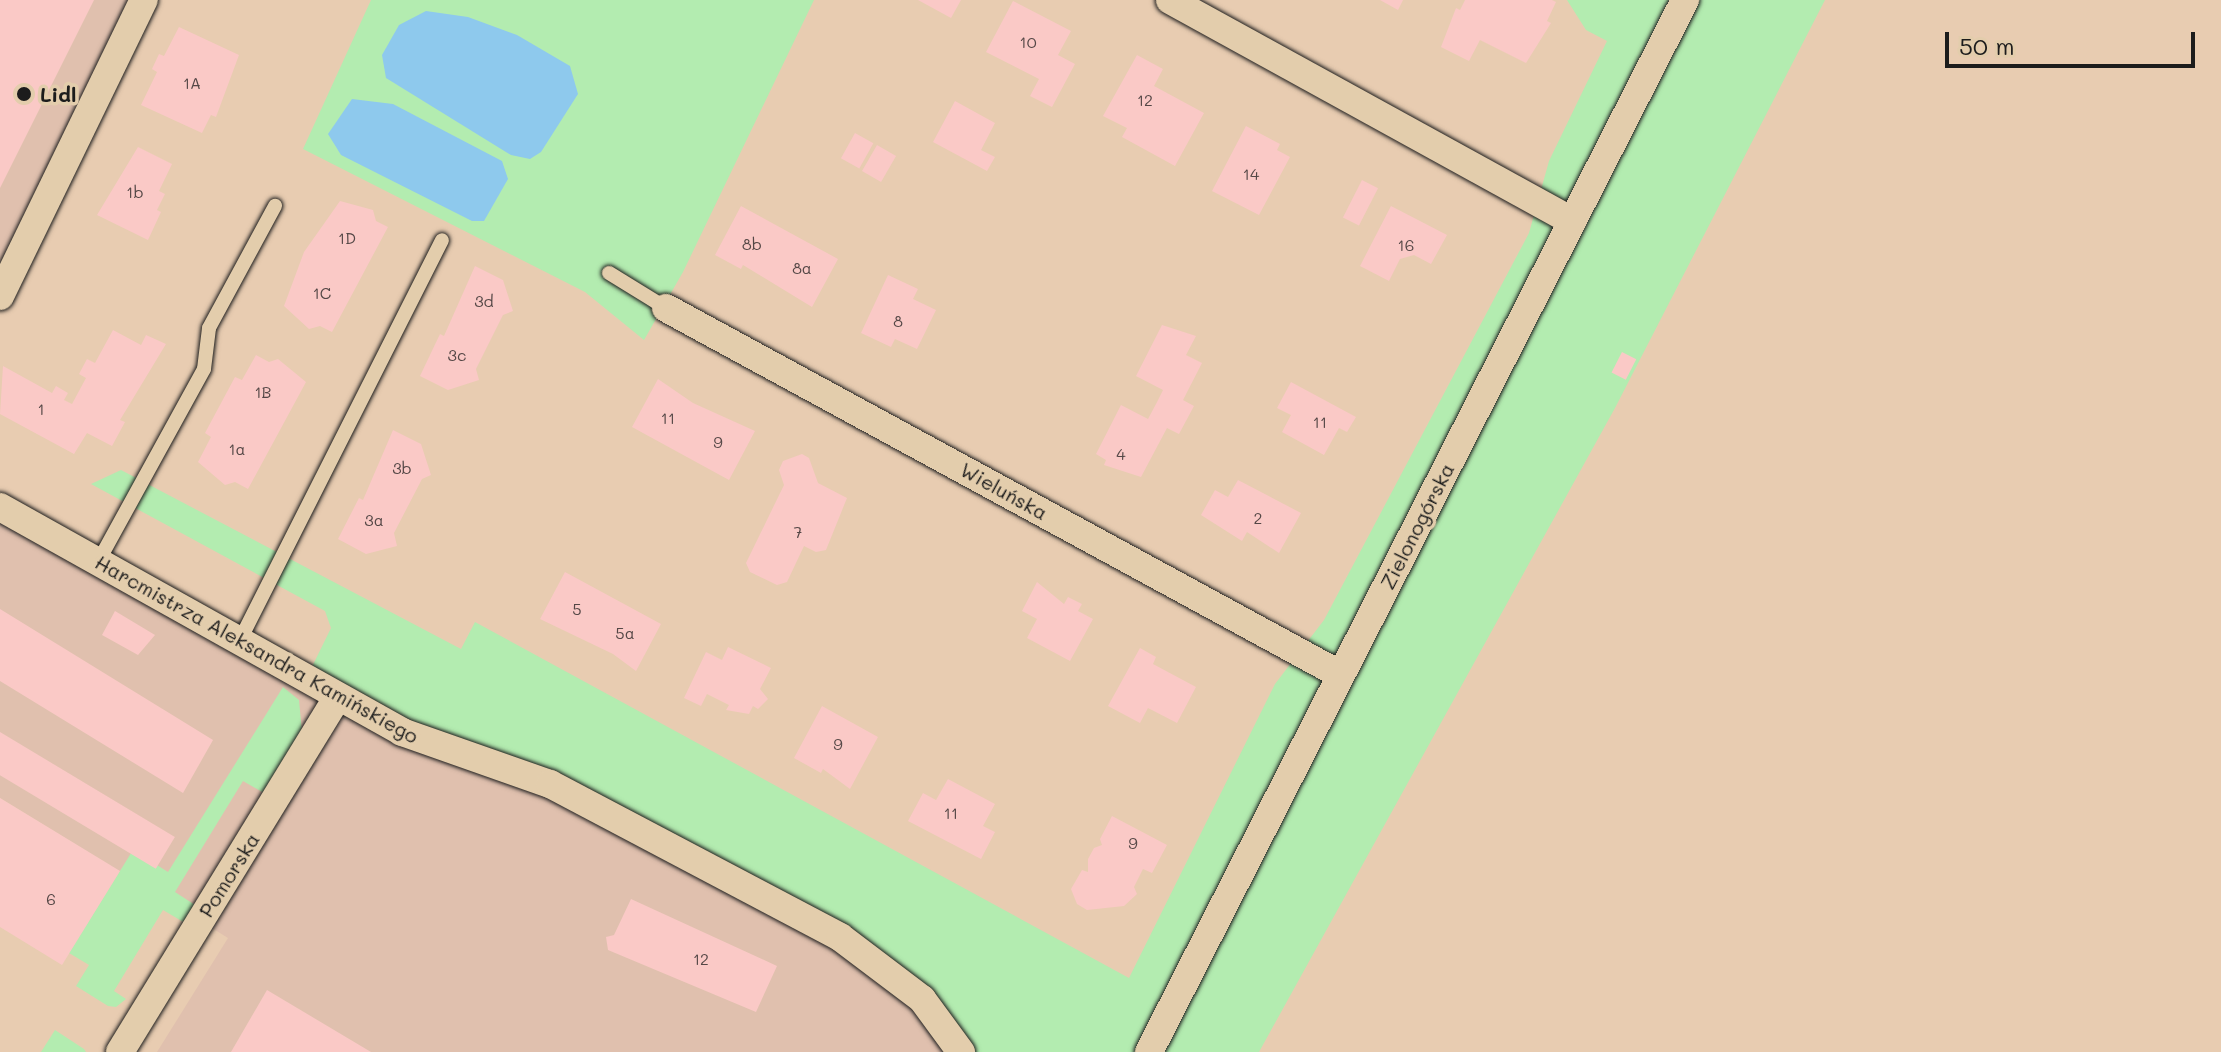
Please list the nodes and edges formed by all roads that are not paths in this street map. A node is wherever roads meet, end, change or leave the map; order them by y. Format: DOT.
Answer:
graph roads {
  1 [pos="144,0"];
  2 [pos="1170,0"];
  3 [pos="1685,0"];
  4 [pos="275,206"];
  5 [pos="1572,221"];
  6 [pos="442,240"];
  7 [pos="609,273"];
  8 [pos="0,296"];
  9 [pos="666,308"];
  10 [pos="0,507"];
  11 [pos="98,562"];
  12 [pos="239,642"];
  13 [pos="1341,675"];
  14 [pos="337,698"];
  15 [pos="120,1052"];
  16 [pos="961,1052"];
  17 [pos="1149,1052"];
  1 -- 8 [label="street"];
  2 -- 5 [label="street"];
  3 -- 5 [label="street, Zielonogórska"];
  4 -- 11 [label="lane"];
  5 -- 13 [label="street, Zielonogórska"];
  6 -- 12 [label="lane"];
  7 -- 9 [label="lane"];
  9 -- 13 [label="street, Wieluńska"];
  10 -- 11 [label="street, Harcmistrza Aleksandra Kamińskiego"];
  11 -- 12 [label="street, Harcmistrza Aleksandra Kamińskiego"];
  12 -- 14 [label="street, Harcmistrza Aleksandra Kamińskiego"];
  13 -- 17 [label="street, Zielonogórska"];
  14 -- 15 [label="street, Pomorska"];
  14 -- 16 [label="street, Harcmistrza Aleksandra Kamińskiego"];
}
